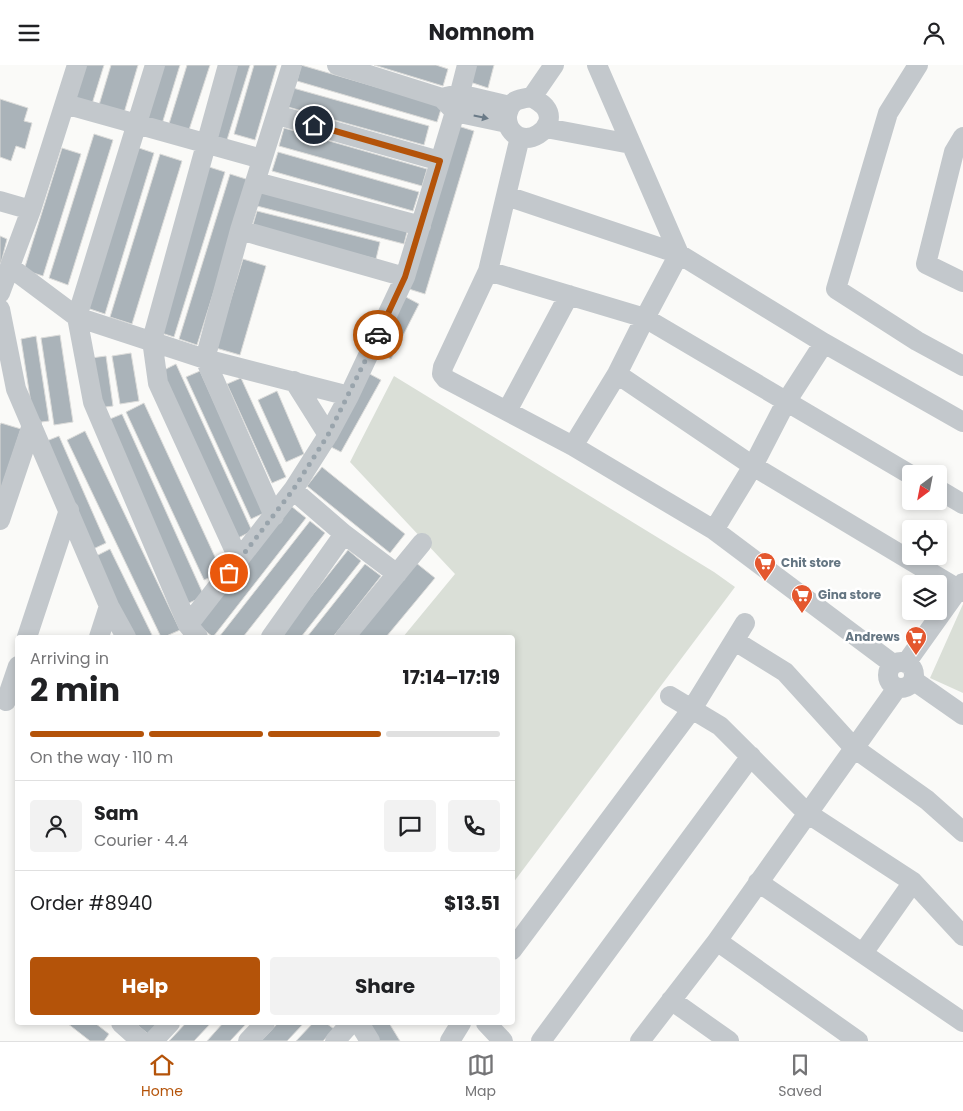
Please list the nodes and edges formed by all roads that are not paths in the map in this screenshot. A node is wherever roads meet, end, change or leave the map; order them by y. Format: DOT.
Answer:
graph roads {
  1 [pos="78,65"];
  2 [pos="155,65"];
  3 [pos="228,65"];
  4 [pos="292,65"];
  5 [pos="337,65"];
  6 [pos="467,65"];
  7 [pos="554,65"];
  8 [pos="598,65"];
  9 [pos="918,65"];
  10 [pos="532,97"];
  11 [pos="452,101"];
  12 [pos="65,104"];
  13 [pos="277,115"];
  14 [pos="512,122"];
  15 [pos="137,123"];
  16 [pos="546,128"];
  17 [pos="963,137"];
  18 [pos="205,143"];
  19 [pos="632,144"];
  20 [pos="262,159"];
  21 [pos="440,161"];
  22 [pos="256,182"];
  23 [pos="507,196"];
  24 [pos="0,201"];
  25 [pos="31,209"];
  26 [pos="421,226"];
  27 [pos="240,230"];
  28 [pos="679,254"];
  29 [pos="10,267"];
  30 [pos="488,271"];
  31 [pos="405,277"];
  32 [pos="963,282"];
  33 [pos="0,293"];
  34 [pos="569,295"];
  35 [pos="0,309"];
  36 [pos="77,317"];
  37 [pos="645,319"];
  38 [pos="152,340"];
  39 [pos="824,343"];
  40 [pos="205,359"];
  41 [pos="963,366"];
  42 [pos="617,374"];
  43 [pos="294,381"];
  44 [pos="8,387"];
  45 [pos="349,396"];
  46 [pos="786,402"];
  47 [pos="507,411"];
  48 [pos="963,422"];
  49 [pos="32,425"];
  50 [pos="328,435"];
  51 [pos="573,446"];
  52 [pos="754,466"];
  53 [pos="902,470"];
  54 [pos="293,490"];
  55 [pos="948,495"];
  56 [pos="963,504"];
  57 [pos="69,510"];
  58 [pos="274,515"];
  59 [pos="0,520"];
  60 [pos="714,530"];
  61 [pos="344,534"];
  62 [pos="422,543"];
  63 [pos="239,560"];
  64 [pos="397,574"];
  65 [pos="961,589"];
  66 [pos="109,606"];
  67 [pos="745,623"];
  68 [pos="193,631"];
  69 [pos="28,635"];
  70 [pos="100,635"];
  71 [pos="125,635"];
  72 [pos="272,635"];
  73 [pos="347,635"];
  74 [pos="735,641"];
  75 [pos="902,673"];
  76 [pos="15,677"];
  77 [pos="670,696"];
  78 [pos="8,703"];
  79 [pos="692,709"];
  80 [pos="963,715"];
  81 [pos="854,748"];
  82 [pos="751,756"];
  83 [pos="807,813"];
  84 [pos="963,832"];
  85 [pos="758,881"];
  86 [pos="913,882"];
  87 [pos="963,936"];
  88 [pos="717,941"];
  89 [pos="515,946"];
  90 [pos="863,953"];
  91 [pos="671,1000"];
  92 [pos="963,1022"];
  93 [pos="124,1025"];
  94 [pos="168,1025"];
  95 [pos="263,1025"];
  96 [pos="349,1025"];
  97 [pos="360,1025"];
  98 [pos="460,1025"];
  99 [pos="488,1025"];
  100 [pos="141,1041"];
  101 [pos="153,1041"];
  102 [pos="248,1041"];
  103 [pos="335,1041"];
  104 [pos="370,1041"];
  105 [pos="450,1041"];
  106 [pos="503,1041"];
  107 [pos="541,1041"];
  108 [pos="640,1041"];
  109 [pos="729,1041"];
  110 [pos="858,1041"];
  1 -- 12 [label="street"];
  2 -- 15 [label="street"];
  3 -- 18 [label="street"];
  4 -- 13 [label="street"];
  5 -- 11 [label="street"];
  6 -- 11 [label="street"];
  7 -- 10 [label="street"];
  8 -- 19 [label="street"];
  9 -- 41 [label="street"];
  10 -- 14 [label="street"];
  10 -- 16 [label="street"];
  11 -- 14 [label="street"];
  11 -- 21 [label="street"];
  12 -- 15 [label="street"];
  12 -- 25 [label="street"];
  13 -- 20 [label="street"];
  13 -- 21 [label="street"];
  14 -- 16 [label="street"];
  14 -- 23 [label="street"];
  15 -- 18 [label="street"];
  15 -- 36 [label="street"];
  16 -- 19 [label="street"];
  17 -- 32 [label="street"];
  18 -- 20 [label="street"];
  18 -- 38 [label="street"];
  19 -- 28 [label="street"];
  20 -- 22 [label="street"];
  21 -- 26 [label="street"];
  22 -- 26 [label="street"];
  22 -- 27 [label="street"];
  23 -- 28 [label="street"];
  23 -- 30 [label="street"];
  24 -- 25 [label="street"];
  25 -- 29 [label="street"];
  26 -- 31 [label="street"];
  27 -- 31 [label="street"];
  27 -- 40 [label="street"];
  28 -- 37 [label="street"];
  28 -- 39 [label="street"];
  29 -- 33 [label="street"];
  29 -- 36 [label="street"];
  30 -- 34 [label="street"];
  30 -- 47 [label="street"];
  31 -- 45 [label="street"];
  34 -- 37 [label="street"];
  34 -- 47 [label="street"];
  35 -- 44 [label="street"];
  36 -- 38 [label="street"];
  36 -- 68 [label="street"];
  37 -- 42 [label="street"];
  37 -- 46 [label="street"];
  38 -- 40 [label="street"];
  38 -- 63 [label="street"];
  39 -- 46 [label="street"];
  39 -- 48 [label="street"];
  40 -- 43 [label="street"];
  40 -- 58 [label="street"];
  42 -- 51 [label="street"];
  42 -- 52 [label="street"];
  43 -- 45 [label="street"];
  43 -- 50 [label="street"];
  44 -- 49 [label="street"];
  45 -- 50 [label="street"];
  46 -- 52 [label="street"];
  46 -- 53 [label="street"];
  47 -- 51 [label="street"];
  49 -- 57 [label="street"];
  49 -- 59 [label="street"];
  50 -- 54 [label="street"];
  51 -- 60 [label="street"];
  52 -- 60 [label="street"];
  52 -- 65 [label="street"];
  54 -- 58 [label="street"];
  54 -- 61 [label="street"];
  55 -- 56 [label="street"];
  57 -- 66 [label="street"];
  57 -- 69 [label="street"];
  58 -- 63 [label="street"];
  60 -- 75 [label="street"];
  61 -- 64 [label="street"];
  61 -- 72 [label="street"];
  62 -- 64 [label="street"];
  63 -- 68 [label="street"];
  64 -- 73 [label="street"];
  65 -- 75 [label="street"];
  66 -- 70 [label="street"];
  66 -- 71 [label="street"];
  67 -- 74 [label="street"];
  74 -- 79 [label="street"];
  74 -- 81 [label="street"];
  75 -- 80 [label="street"];
  75 -- 81 [label="street"];
  76 -- 78 [label="street"];
  77 -- 79 [label="street"];
  79 -- 82 [label="street"];
  79 -- 89 [label="street"];
  81 -- 83 [label="street"];
  81 -- 84 [label="street"];
  82 -- 83 [label="street"];
  82 -- 107 [label="street"];
  83 -- 85 [label="street"];
  83 -- 86 [label="street"];
  85 -- 88 [label="street"];
  85 -- 90 [label="street"];
  86 -- 87 [label="street"];
  86 -- 90 [label="street"];
  88 -- 91 [label="street"];
  88 -- 110 [label="street"];
  90 -- 92 [label="street"];
  91 -- 108 [label="street"];
  91 -- 109 [label="street"];
  93 -- 100 [label="street"];
  94 -- 101 [label="street"];
  95 -- 102 [label="street"];
  96 -- 103 [label="street"];
  97 -- 104 [label="street"];
  98 -- 105 [label="street"];
  99 -- 106 [label="street"];
}
